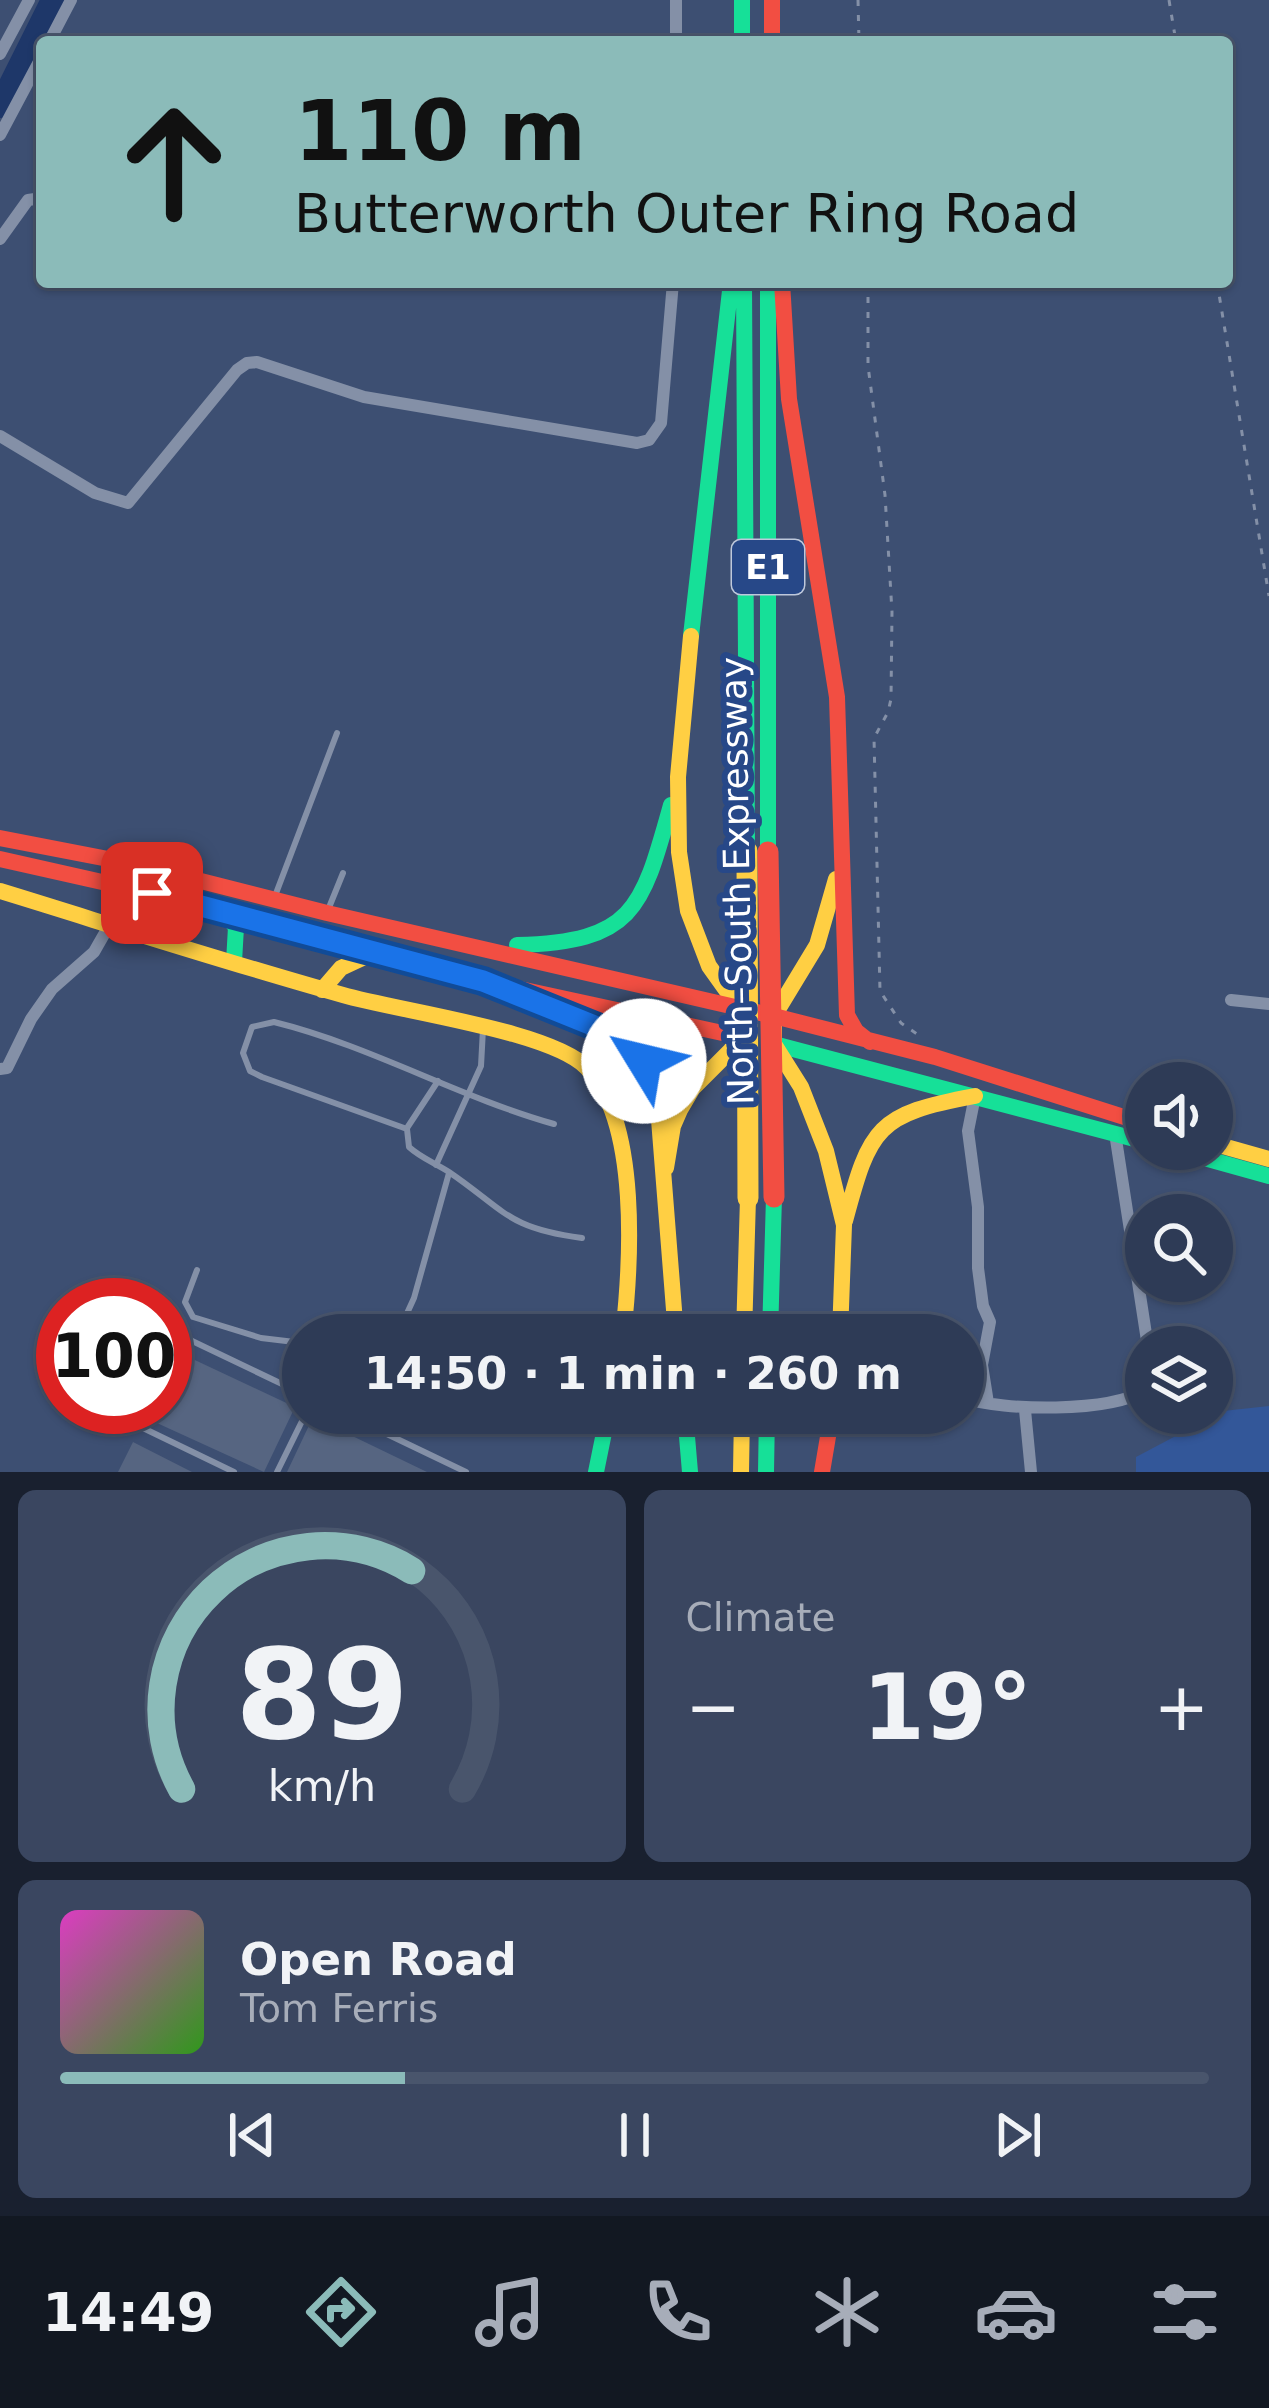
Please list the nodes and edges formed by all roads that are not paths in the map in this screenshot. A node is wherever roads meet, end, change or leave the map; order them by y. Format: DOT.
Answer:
graph roads {
  1 [pos="29,0"];
  2 [pos="71,0"];
  3 [pos="676,0"];
  4 [pos="742,0"];
  5 [pos="772,0"];
  6 [pos="53,36"];
  7 [pos="676,36"];
  8 [pos="742,36"];
  9 [pos="772,36"];
  10 [pos="0,54"];
  11 [pos="36,67"];
  12 [pos="0,134"];
  13 [pos="36,199"];
  14 [pos="0,239"];
  15 [pos="672,288"];
  16 [pos="730,288"];
  17 [pos="744,288"];
  18 [pos="768,288"];
  19 [pos="782,288"];
  20 [pos="0,436"];
  21 [pos="337,733"];
  22 [pos="678,777"];
  23 [pos="0,838"];
  24 [pos="757,851"];
  25 [pos="0,859"];
  26 [pos="841,860"];
  27 [pos="344,873"];
  28 [pos="1,894"];
  29 [pos="273,899"];
  30 [pos="326,913"];
  31 [pos="224,914"];
  32 [pos="110,924"];
  33 [pos="475,945"];
  34 [pos="371,954"];
  35 [pos="234,962"];
  36 [pos="483,981"];
  37 [pos="322,990"];
  38 [pos="1231,1000"];
  39 [pos="1269,1004"];
  40 [pos="739,1008"];
  41 [pos="774,1016"];
  42 [pos="483,1028"];
  43 [pos="738,1036"];
  44 [pos="870,1042"];
  45 [pos="774,1044"];
  46 [pos="0,1069"];
  47 [pos="438,1081"];
  48 [pos="469,1094"];
  49 [pos="975,1096"];
  50 [pos="1125,1117"];
  51 [pos="554,1124"];
  52 [pos="406,1129"];
  53 [pos="1115,1133"];
  54 [pos="1125,1136"];
  55 [pos="1233,1149"];
  56 [pos="1269,1160"];
  57 [pos="436,1165"];
  58 [pos="1233,1166"];
  59 [pos="666,1168"];
  60 [pos="449,1173"];
  61 [pos="1269,1176"];
  62 [pos="844,1226"];
  63 [pos="582,1238"];
  64 [pos="196,1270"];
  65 [pos="407,1314"];
  66 [pos="625,1314"];
  67 [pos="673,1314"];
  68 [pos="745,1314"];
  69 [pos="771,1314"];
  70 [pos="841,1314"];
  71 [pos="1145,1326"];
  72 [pos="282,1340"];
  73 [pos="192,1341"];
  74 [pos="282,1384"];
  75 [pos="1125,1396"];
  76 [pos="984,1402"];
  77 [pos="988,1403"];
  78 [pos="1025,1410"];
  79 [pos="155,1434"];
  80 [pos="296,1434"];
  81 [pos="387,1434"];
  82 [pos="604,1434"];
  83 [pos="687,1434"];
  84 [pos="742,1434"];
  85 [pos="767,1434"];
  86 [pos="828,1434"];
  87 [pos="234,1472"];
  88 [pos="277,1472"];
  89 [pos="466,1472"];
  90 [pos="596,1472"];
  91 [pos="690,1472"];
  92 [pos="741,1472"];
  93 [pos="766,1472"];
  94 [pos="822,1472"];
  95 [pos="1031,1472"];
  1 -- 10 [label="street"];
  2 -- 6 [label="street"];
  3 -- 7 [label="street"];
  4 -- 8 [label="main road"];
  5 -- 9 [label="main road"];
  11 -- 12 [label="street"];
  13 -- 14 [label="street"];
  15 -- 20 [label="street"];
  16 -- 22 [label="main road"];
  17 -- 24 [label="main road, North–South Expressway / E1"];
  18 -- 24 [label="main road, North–South Expressway / E1"];
  19 -- 26 [label="main road"];
  21 -- 29 [label="lane"];
  22 -- 33 [label="main road"];
  22 -- 40 [label="main road"];
  23 -- 29 [label="main road"];
  24 -- 68 [label="main road, North–South Expressway / E1, bridge"];
  24 -- 69 [label="main road, North–South Expressway / E1, bridge"];
  25 -- 31 [label="main road"];
  26 -- 41 [label="main road"];
  26 -- 44 [label="main road"];
  27 -- 30 [label="lane"];
  28 -- 32 [label="main road"];
  29 -- 30 [label="main road"];
  30 -- 33 [label="main road"];
  31 -- 34 [label="main road"];
  31 -- 35 [label="main road"];
  32 -- 35 [label="main road"];
  32 -- 46 [label="street"];
  33 -- 40 [label="main road"];
  34 -- 36 [label="main road"];
  34 -- 37 [label="main road"];
  35 -- 37 [label="main road"];
  36 -- 43 [label="main road"];
  36 -- 59 [label="main road"];
  37 -- 42 [label="main road"];
  38 -- 39 [label="street"];
  40 -- 41 [label="main road"];
  40 -- 43 [label="main road"];
  41 -- 44 [label="main road"];
  41 -- 45 [label="main road"];
  42 -- 48 [label="lane"];
  42 -- 66 [label="main road"];
  43 -- 45 [label="main road"];
  43 -- 59 [label="main road"];
  44 -- 50 [label="main road"];
  45 -- 49 [label="main road"];
  45 -- 62 [label="main road"];
  47 -- 48 [label="lane"];
  47 -- 52 [label="lane"];
  47 -- 52 [label="lane"];
  48 -- 51 [label="lane"];
  48 -- 57 [label="lane"];
  49 -- 53 [label="main road"];
  49 -- 62 [label="main road"];
  49 -- 77 [label="street"];
  52 -- 57 [label="lane"];
  53 -- 54 [label="main road"];
  53 -- 71 [label="street"];
  55 -- 56 [label="main road"];
  57 -- 60 [label="lane"];
  58 -- 61 [label="main road"];
  59 -- 67 [label="main road"];
  60 -- 63 [label="lane"];
  60 -- 65 [label="lane"];
  62 -- 70 [label="main road"];
  64 -- 72 [label="lane"];
  73 -- 74 [label="lane"];
  75 -- 78 [label="street"];
  76 -- 77 [label="street"];
  77 -- 78 [label="street"];
  78 -- 95 [label="street"];
  79 -- 87 [label="lane"];
  80 -- 88 [label="lane"];
  81 -- 89 [label="lane"];
  82 -- 90 [label="main road"];
  83 -- 91 [label="main road"];
  84 -- 92 [label="main road"];
  85 -- 93 [label="main road"];
  86 -- 94 [label="main road"];
}
